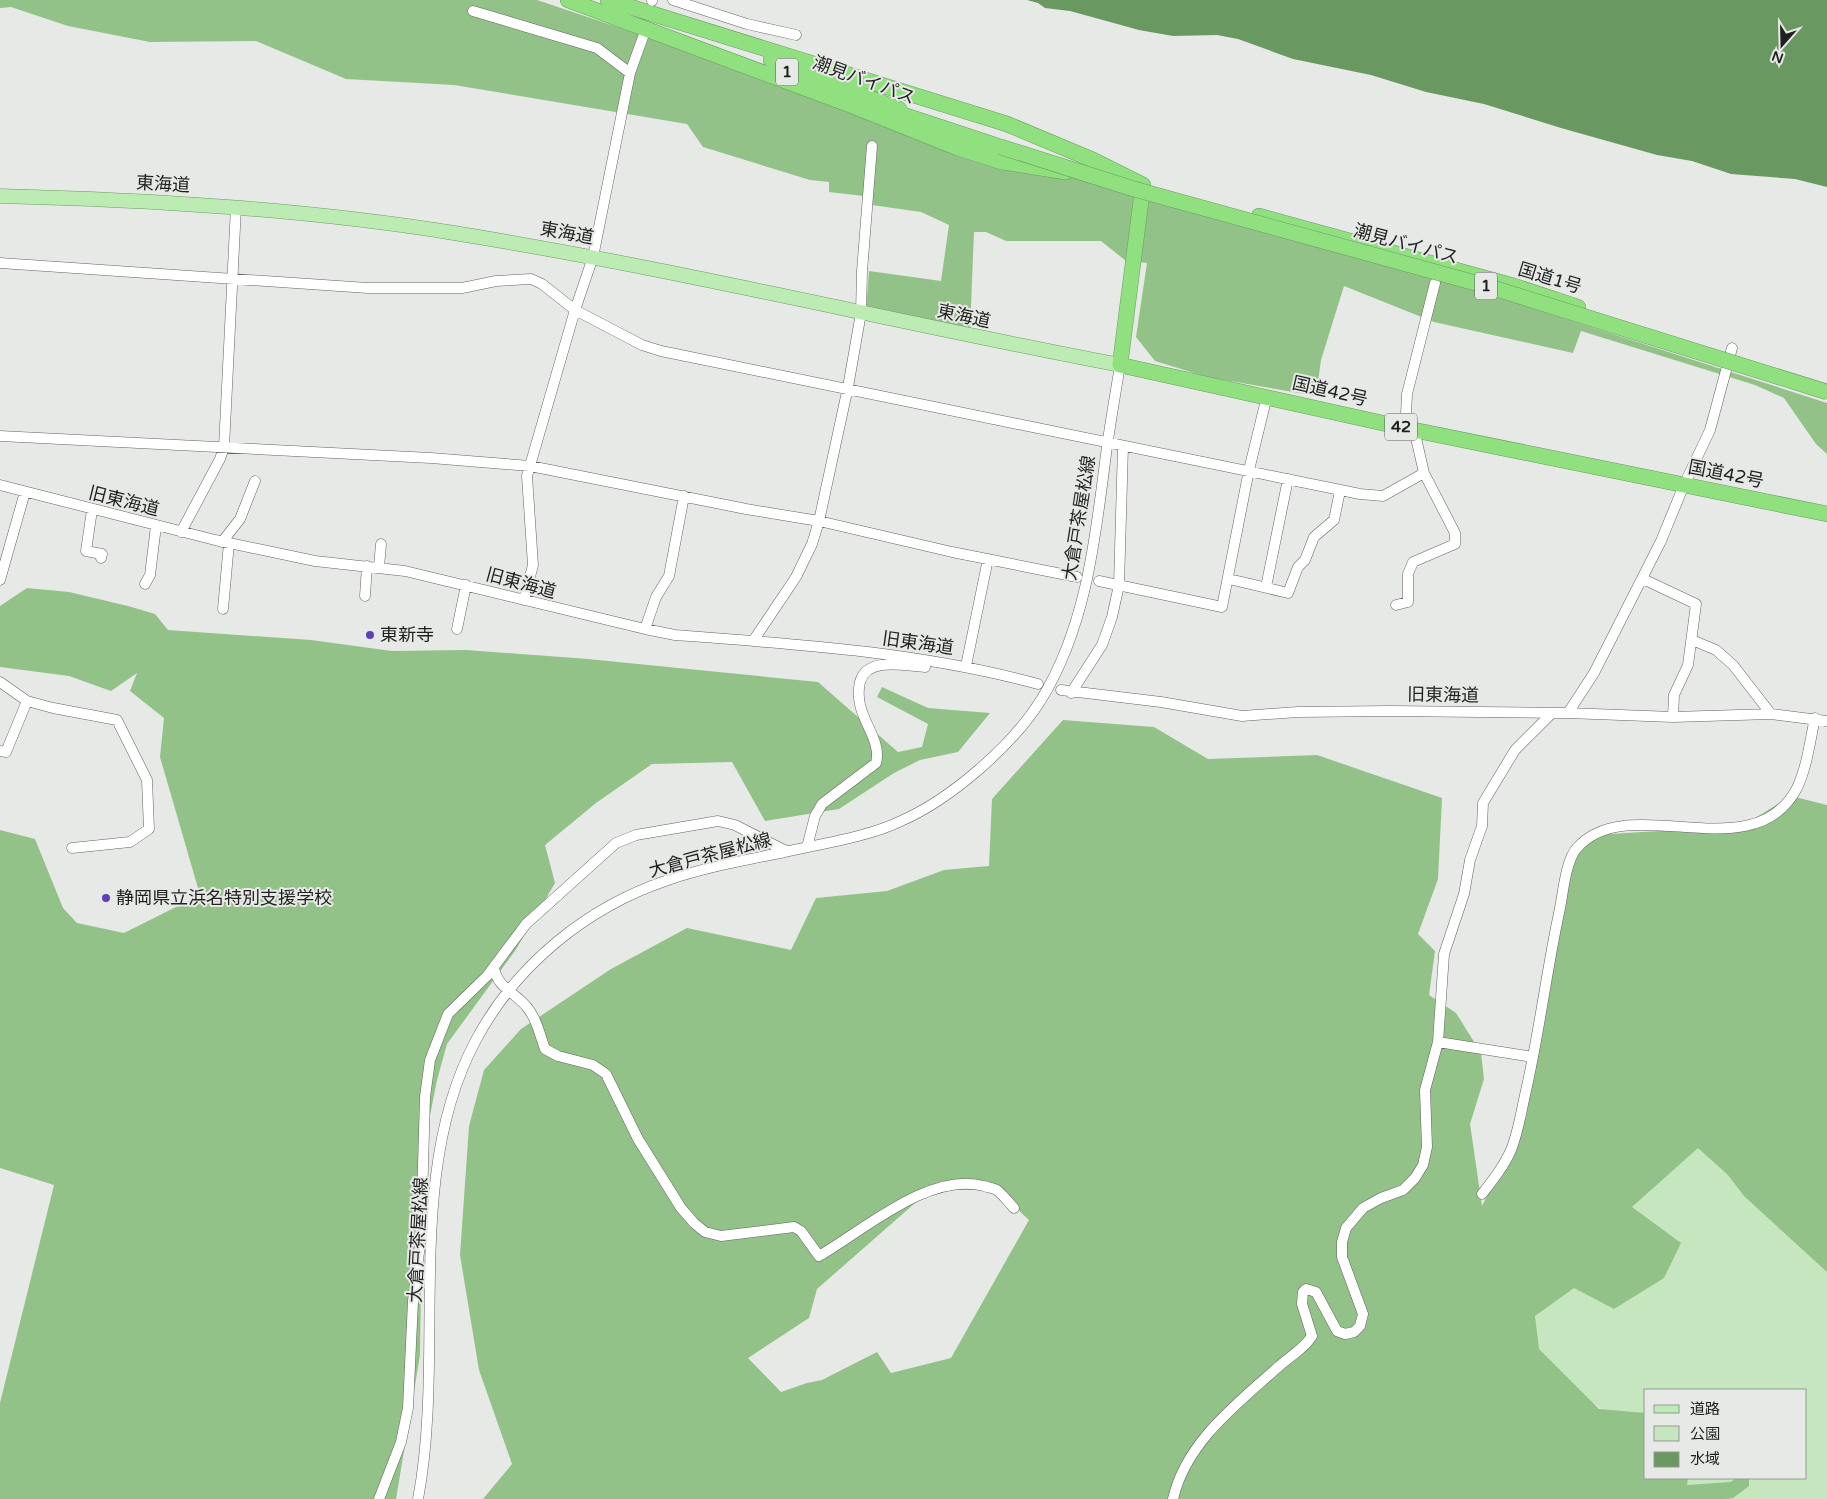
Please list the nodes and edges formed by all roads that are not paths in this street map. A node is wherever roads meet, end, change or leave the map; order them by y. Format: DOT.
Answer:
graph roads {
  1 [pos="570,0"];
  2 [pos="608,0"];
  3 [pos="673,0"];
  4 [pos="630,8"];
  5 [pos="473,11"];
  6 [pos="796,35"];
  7 [pos="643,37"];
  8 [pos="630,73"];
  9 [pos="872,146"];
  10 [pos="1002,147"];
  11 [pos="1143,186"];
  12 [pos="0,196"];
  13 [pos="236,207"];
  14 [pos="593,257"];
  15 [pos="0,263"];
  16 [pos="232,277"];
  17 [pos="1435,283"];
  18 [pos="575,310"];
  19 [pos="861,313"];
  20 [pos="1731,352"];
  21 [pos="1120,365"];
  22 [pos="848,387"];
  23 [pos="1827,388"];
  24 [pos="1827,392"];
  25 [pos="1267,396"];
  26 [pos="1414,430"];
  27 [pos="0,436"];
  28 [pos="1108,443"];
  29 [pos="1123,446"];
  30 [pos="224,447"];
  31 [pos="530,466"];
  32 [pos="1249,470"];
  33 [pos="1424,473"];
  34 [pos="1288,479"];
  35 [pos="255,481"];
  36 [pos="0,485"];
  37 [pos="1684,485"];
  38 [pos="1340,491"];
  39 [pos="25,492"];
  40 [pos="684,496"];
  41 [pos="92,510"];
  42 [pos="1827,514"];
  43 [pos="818,521"];
  44 [pos="156,526"];
  45 [pos="181,532"];
  46 [pos="226,543"];
  47 [pos="381,544"];
  48 [pos="3,553"];
  49 [pos="101,558"];
  50 [pos="988,559"];
  51 [pos="367,566"];
  52 [pos="379,567"];
  53 [pos="1077,577"];
  54 [pos="1229,579"];
  55 [pos="1643,579"];
  56 [pos="0,580"];
  57 [pos="1099,581"];
  58 [pos="145,584"];
  59 [pos="466,585"];
  60 [pos="1119,585"];
  61 [pos="1266,587"];
  62 [pos="365,596"];
  63 [pos="524,600"];
  64 [pos="1396,606"];
  65 [pos="223,610"];
  66 [pos="457,629"];
  67 [pos="645,629"];
  68 [pos="1692,640"];
  69 [pos="753,641"];
  70 [pos="927,661"];
  71 [pos="966,666"];
  72 [pos="0,682"];
  73 [pos="1038,684"];
  74 [pos="28,701"];
  75 [pos="1552,713"];
  76 [pos="1568,713"];
  77 [pos="1771,714"];
  78 [pos="1673,717"];
  79 [pos="1815,718"];
  80 [pos="1827,721"];
  81 [pos="0,752"];
  82 [pos="807,847"];
  83 [pos="72,848"];
  84 [pos="786,852"];
  85 [pos="494,968"];
  86 [pos="508,992"];
  87 [pos="1438,1042"];
  88 [pos="1533,1057"];
  89 [pos="1482,1194"];
  90 [pos="1014,1208"];
  91 [pos="379,1499"];
  92 [pos="418,1499"];
  93 [pos="1173,1499"];
  1 -- 10 [label="highway, 潮見バイパス / 1"];
  1 -- 11 [label="highway"];
  2 -- 4 [label="highway, 1"];
  3 -- 6 [label="street"];
  4 -- 10 [label="highway, 潮見バイパス / 1"];
  4 -- 11 [label="highway"];
  5 -- 8 [label="street"];
  7 -- 8 [label="street"];
  8 -- 14 [label="street"];
  9 -- 19 [label="street"];
  10 -- 24 [label="highway, 潮見バイパス / 1, bridge"];
  11 -- 20 [label="highway, 国道1号 / 1"];
  11 -- 21 [label="highway"];
  12 -- 13 [label="main road, 東海道"];
  13 -- 14 [label="main road, 東海道"];
  13 -- 16 [label="street"];
  14 -- 18 [label="street"];
  14 -- 19 [label="main road, 東海道"];
  15 -- 16 [label="street"];
  16 -- 18 [label="street"];
  16 -- 30 [label="street"];
  17 -- 26 [label="street"];
  18 -- 22 [label="street"];
  18 -- 31 [label="street"];
  19 -- 21 [label="main road, 東海道"];
  19 -- 22 [label="street"];
  20 -- 23 [label="highway, 国道1号 / 1"];
  20 -- 37 [label="street"];
  21 -- 25 [label="highway, 国道42号 / 42"];
  21 -- 28 [label="street, 大倉戸茶屋松線"];
  22 -- 28 [label="street"];
  22 -- 43 [label="street"];
  25 -- 26 [label="highway, 国道42号 / 42"];
  25 -- 32 [label="street"];
  26 -- 33 [label="street"];
  26 -- 37 [label="highway, 国道42号 / 42"];
  27 -- 30 [label="street"];
  28 -- 29 [label="street"];
  28 -- 82 [label="street, 大倉戸茶屋松線"];
  29 -- 32 [label="street"];
  29 -- 60 [label="street"];
  30 -- 31 [label="street"];
  30 -- 45 [label="street"];
  31 -- 40 [label="street"];
  31 -- 63 [label="street"];
  32 -- 34 [label="street"];
  32 -- 54 [label="street"];
  33 -- 38 [label="street"];
  33 -- 64 [label="street"];
  34 -- 38 [label="street"];
  34 -- 61 [label="street"];
  35 -- 46 [label="street"];
  36 -- 39 [label="street, 旧東海道"];
  37 -- 42 [label="highway, 国道42号 / 42"];
  37 -- 55 [label="street"];
  38 -- 61 [label="street"];
  39 -- 41 [label="street, 旧東海道"];
  39 -- 48 [label="street"];
  40 -- 43 [label="street"];
  40 -- 67 [label="street"];
  41 -- 44 [label="street, 旧東海道"];
  41 -- 49 [label="street"];
  43 -- 50 [label="street"];
  43 -- 69 [label="street"];
  44 -- 45 [label="street, 旧東海道"];
  44 -- 58 [label="street"];
  45 -- 46 [label="street, 旧東海道"];
  46 -- 51 [label="street, 旧東海道"];
  46 -- 65 [label="street"];
  47 -- 52 [label="street"];
  48 -- 56 [label="street"];
  50 -- 53 [label="street"];
  50 -- 71 [label="street"];
  51 -- 52 [label="street, 旧東海道"];
  51 -- 62 [label="street"];
  52 -- 59 [label="street, 旧東海道"];
  54 -- 60 [label="street"];
  54 -- 61 [label="street"];
  55 -- 68 [label="street"];
  55 -- 76 [label="street"];
  57 -- 60 [label="street"];
  59 -- 63 [label="street, 旧東海道"];
  59 -- 66 [label="street"];
  60 -- 75 [label="street, 旧東海道"];
  63 -- 67 [label="street, 旧東海道"];
  67 -- 69 [label="street, 旧東海道"];
  68 -- 77 [label="street"];
  68 -- 78 [label="street"];
  69 -- 70 [label="street, 旧東海道"];
  70 -- 71 [label="street, 旧東海道"];
  70 -- 82 [label="street"];
  71 -- 73 [label="street, 旧東海道"];
  72 -- 74 [label="street"];
  74 -- 81 [label="street"];
  74 -- 83 [label="street"];
  75 -- 76 [label="street, 旧東海道"];
  75 -- 87 [label="street"];
  76 -- 78 [label="street, 旧東海道"];
  77 -- 78 [label="street, 旧東海道"];
  77 -- 79 [label="street, 旧東海道"];
  79 -- 80 [label="street, 旧東海道"];
  79 -- 88 [label="street"];
  82 -- 84 [label="street, 大倉戸茶屋松線"];
  84 -- 85 [label="street"];
  84 -- 86 [label="street, 大倉戸茶屋松線"];
  85 -- 86 [label="street"];
  85 -- 91 [label="street"];
  86 -- 90 [label="street"];
  86 -- 92 [label="street, 大倉戸茶屋松線"];
  87 -- 88 [label="street"];
  87 -- 93 [label="street"];
  88 -- 89 [label="street"];
}
